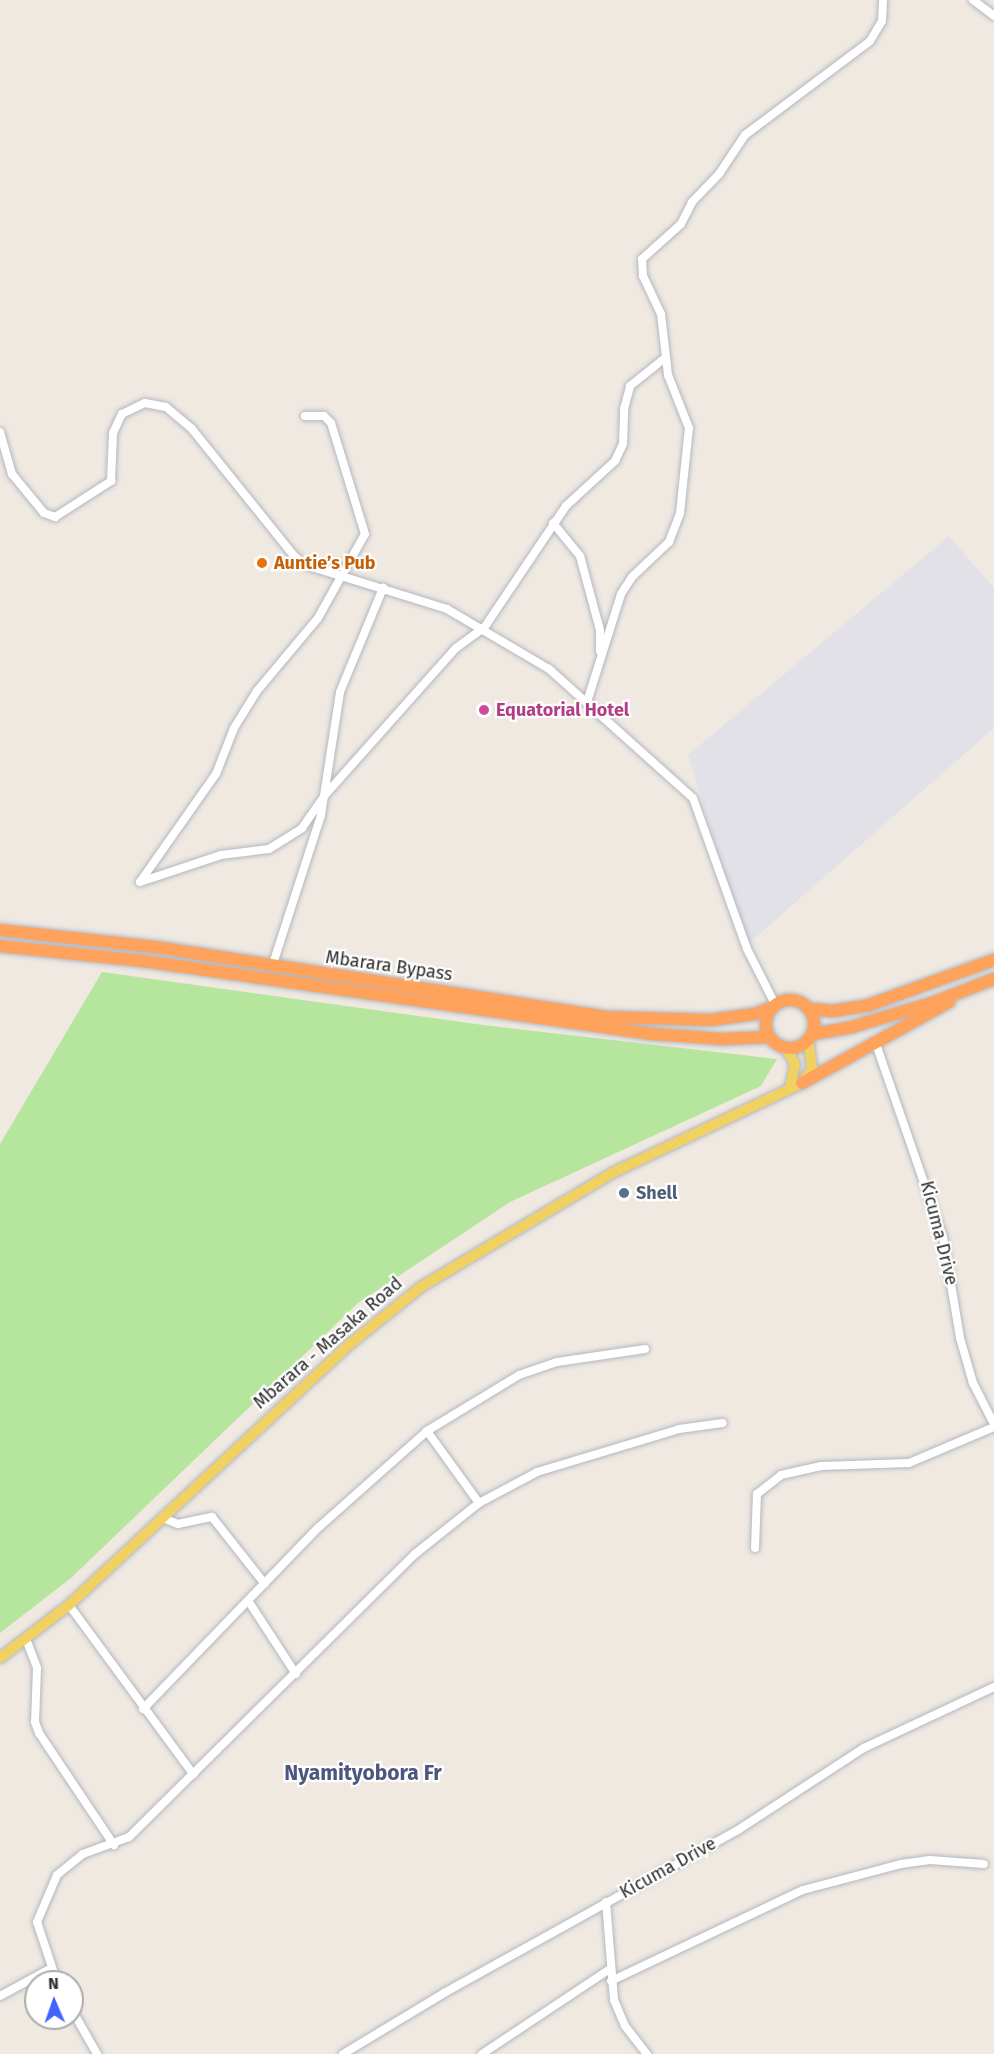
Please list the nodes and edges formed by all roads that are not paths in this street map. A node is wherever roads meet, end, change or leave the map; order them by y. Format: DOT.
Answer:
graph roads {
  1 [pos="882,0"];
  2 [pos="973,0"];
  3 [pos="994,16"];
  4 [pos="665,358"];
  5 [pos="305,416"];
  6 [pos="0,432"];
  7 [pos="553,523"];
  8 [pos="338,576"];
  9 [pos="383,588"];
  10 [pos="484,628"];
  11 [pos="600,662"];
  12 [pos="587,702"];
  13 [pos="325,795"];
  14 [pos="0,930"];
  15 [pos="0,946"];
  16 [pos="994,960"];
  17 [pos="272,967"];
  18 [pos="994,979"];
  19 [pos="965,991"];
  20 [pos="774,1006"];
  21 [pos="810,1009"];
  22 [pos="900,1013"];
  23 [pos="905,1029"];
  24 [pos="769,1036"];
  25 [pos="810,1037"];
  26 [pos="876,1044"];
  27 [pos="786,1048"];
  28 [pos="802,1083"];
  29 [pos="790,1089"];
  30 [pos="645,1349"];
  31 [pos="723,1423"];
  32 [pos="994,1426"];
  33 [pos="427,1431"];
  34 [pos="479,1503"];
  35 [pos="163,1518"];
  36 [pos="755,1548"];
  37 [pos="265,1584"];
  38 [pos="249,1602"];
  39 [pos="69,1605"];
  40 [pos="26,1639"];
  41 [pos="0,1658"];
  42 [pos="296,1674"];
  43 [pos="994,1687"];
  44 [pos="144,1709"];
  45 [pos="193,1774"];
  46 [pos="114,1845"];
  47 [pos="984,1864"];
  48 [pos="606,1902"];
  49 [pos="50,1969"];
  50 [pos="610,1969"];
  51 [pos="611,1981"];
  52 [pos="0,1996"];
  53 [pos="83,2030"];
  54 [pos="97,2054"];
  55 [pos="343,2054"];
  56 [pos="482,2054"];
  57 [pos="647,2054"];
  1 -- 4 [label="street"];
  2 -- 3 [label="street"];
  4 -- 7 [label="street"];
  4 -- 11 [label="street"];
  5 -- 8 [label="street"];
  6 -- 8 [label="street"];
  7 -- 10 [label="street"];
  7 -- 11 [label="street"];
  8 -- 9 [label="street"];
  8 -- 13 [label="street"];
  9 -- 10 [label="street"];
  9 -- 13 [label="street"];
  10 -- 12 [label="street"];
  10 -- 13 [label="street"];
  11 -- 12 [label="street"];
  12 -- 20 [label="street"];
  13 -- 17 [label="street"];
  14 -- 17 [label="highway, Mbarara Bypass"];
  15 -- 24 [label="highway, Mbarara Bypass"];
  16 -- 21 [label="highway"];
  17 -- 20 [label="highway, Mbarara Bypass"];
  18 -- 19 [label="highway"];
  19 -- 22 [label="highway"];
  19 -- 23 [label="highway"];
  20 -- 21 [label="highway"];
  20 -- 24 [label="highway"];
  21 -- 25 [label="highway"];
  22 -- 23 [label="highway"];
  22 -- 25 [label="highway"];
  23 -- 26 [label="highway"];
  24 -- 27 [label="highway"];
  25 -- 27 [label="highway"];
  25 -- 28 [label="main road"];
  26 -- 28 [label="highway"];
  26 -- 32 [label="street, Kicuma Drive"];
  27 -- 29 [label="main road"];
  28 -- 29 [label="main road, Mbarara - Masaka Road"];
  29 -- 35 [label="main road, Mbarara - Masaka Road"];
  30 -- 33 [label="street"];
  31 -- 34 [label="street"];
  32 -- 36 [label="street"];
  33 -- 34 [label="street"];
  33 -- 37 [label="street"];
  34 -- 42 [label="street"];
  35 -- 37 [label="street"];
  35 -- 39 [label="main road, Mbarara - Masaka Road"];
  37 -- 38 [label="street"];
  38 -- 42 [label="street"];
  38 -- 44 [label="street"];
  39 -- 40 [label="main road, Mbarara - Masaka Road"];
  39 -- 44 [label="street"];
  40 -- 41 [label="main road, Mbarara - Masaka Road"];
  40 -- 46 [label="street"];
  42 -- 45 [label="street"];
  43 -- 48 [label="street, Kicuma Drive"];
  44 -- 45 [label="street"];
  45 -- 46 [label="street"];
  46 -- 49 [label="street"];
  47 -- 51 [label="street"];
  48 -- 50 [label="street"];
  48 -- 55 [label="street, Kicuma Drive"];
  49 -- 52 [label="street"];
  50 -- 51 [label="street"];
  50 -- 56 [label="street"];
  51 -- 57 [label="street"];
  53 -- 54 [label="street"];
}
